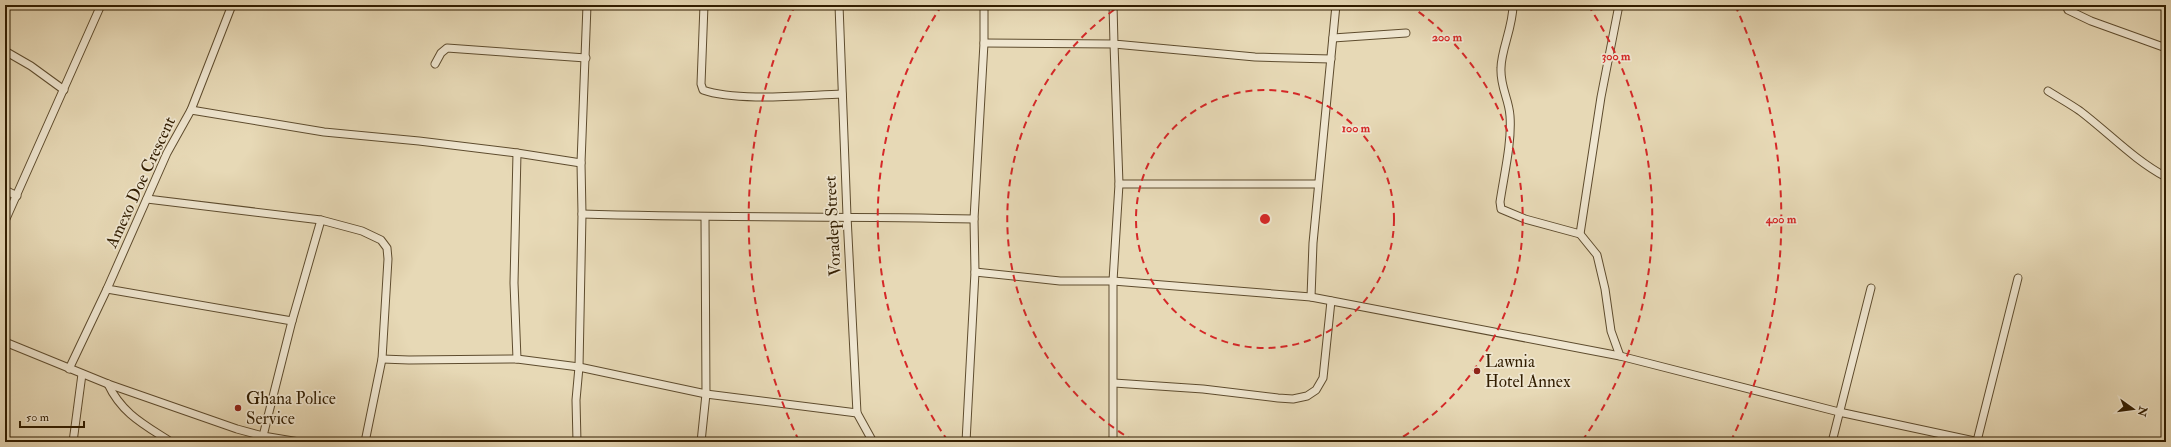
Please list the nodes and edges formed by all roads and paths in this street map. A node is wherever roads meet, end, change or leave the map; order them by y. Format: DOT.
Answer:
graph roads {
  1 [pos="101,5"];
  2 [pos="232,5"];
  3 [pos="587,5"];
  4 [pos="704,5"];
  5 [pos="839,5"];
  6 [pos="984,5"];
  7 [pos="1113,5"];
  8 [pos="1336,5"];
  9 [pos="1513,5"];
  10 [pos="1619,5"];
  11 [pos="2066,5"];
  12 [pos="1406,33"];
  13 [pos="1333,38"];
  14 [pos="984,43"];
  15 [pos="1114,44"];
  16 [pos="2166,48"];
  17 [pos="5,51"];
  18 [pos="586,58"];
  19 [pos="1331,59"];
  20 [pos="435,64"];
  21 [pos="64,90"];
  22 [pos="2048,91"];
  23 [pos="842,94"];
  24 [pos="191,110"];
  25 [pos="517,153"];
  26 [pos="581,164"];
  27 [pos="2166,177"];
  28 [pos="1119,184"];
  29 [pos="1318,184"];
  30 [pos="5,190"];
  31 [pos="17,196"];
  32 [pos="147,199"];
  33 [pos="582,214"];
  34 [pos="847,216"];
  35 [pos="705,218"];
  36 [pos="974,218"];
  37 [pos="321,220"];
  38 [pos="5,221"];
  39 [pos="1580,234"];
  40 [pos="975,272"];
  41 [pos="2018,278"];
  42 [pos="1113,281"];
  43 [pos="1871,288"];
  44 [pos="107,289"];
  45 [pos="1311,297"];
  46 [pos="1331,301"];
  47 [pos="292,321"];
  48 [pos="5,342"];
  49 [pos="1620,356"];
  50 [pos="382,359"];
  51 [pos="517,359"];
  52 [pos="579,367"];
  53 [pos="69,369"];
  54 [pos="82,374"];
  55 [pos="1114,383"];
  56 [pos="108,384"];
  57 [pos="706,394"];
  58 [pos="1839,412"];
  59 [pos="857,413"];
  60 [pos="263,436"];
  61 [pos="73,442"];
  62 [pos="171,442"];
  63 [pos="299,442"];
  64 [pos="365,442"];
  65 [pos="577,442"];
  66 [pos="701,442"];
  67 [pos="873,442"];
  68 [pos="966,442"];
  69 [pos="1113,442"];
  70 [pos="1832,442"];
  71 [pos="1978,442"];
  1 -- 21 [label="street"];
  2 -- 24 [label="street, Amexo Doe Crescent"];
  3 -- 18 [label="street"];
  4 -- 23 [label="street"];
  5 -- 23 [label="street, Voradep Street"];
  6 -- 14 [label="street"];
  7 -- 15 [label="street"];
  8 -- 13 [label="street"];
  9 -- 39 [label="street"];
  10 -- 39 [label="street"];
  11 -- 16 [label="street"];
  12 -- 13 [label="street"];
  13 -- 19 [label="street"];
  14 -- 15 [label="street"];
  14 -- 36 [label="street"];
  15 -- 19 [label="street"];
  15 -- 28 [label="street"];
  17 -- 21 [label="street"];
  18 -- 20 [label="street"];
  18 -- 26 [label="street"];
  19 -- 29 [label="street"];
  21 -- 31 [label="street"];
  22 -- 27 [label="street"];
  23 -- 34 [label="street, Voradep Street"];
  24 -- 25 [label="street"];
  24 -- 32 [label="street, Amexo Doe Crescent"];
  25 -- 26 [label="street"];
  25 -- 51 [label="street"];
  26 -- 33 [label="street"];
  28 -- 29 [label="street"];
  28 -- 42 [label="street"];
  29 -- 45 [label="street"];
  30 -- 31 [label="street"];
  31 -- 38 [label="street"];
  32 -- 37 [label="street"];
  32 -- 44 [label="street, Amexo Doe Crescent"];
  33 -- 35 [label="street"];
  33 -- 52 [label="street"];
  34 -- 35 [label="street"];
  34 -- 36 [label="street"];
  34 -- 59 [label="street, Voradep Street"];
  35 -- 57 [label="street"];
  36 -- 40 [label="street"];
  37 -- 47 [label="street"];
  37 -- 50 [label="street"];
  39 -- 49 [label="street"];
  40 -- 42 [label="street"];
  40 -- 68 [label="street"];
  41 -- 71 [label="street"];
  42 -- 45 [label="street"];
  42 -- 55 [label="street"];
  43 -- 58 [label="street"];
  44 -- 47 [label="street"];
  44 -- 53 [label="street, Amexo Doe Crescent"];
  45 -- 46 [label="street"];
  46 -- 49 [label="street"];
  46 -- 55 [label="street"];
  47 -- 60 [label="street"];
  48 -- 53 [label="street"];
  49 -- 58 [label="street"];
  50 -- 51 [label="street"];
  50 -- 64 [label="street"];
  51 -- 52 [label="street"];
  52 -- 57 [label="street"];
  52 -- 65 [label="street"];
  53 -- 54 [label="street"];
  54 -- 56 [label="street"];
  54 -- 61 [label="street"];
  55 -- 69 [label="street"];
  56 -- 60 [label="street"];
  56 -- 62 [label="street"];
  57 -- 59 [label="street"];
  57 -- 66 [label="street"];
  58 -- 70 [label="street"];
  58 -- 71 [label="street"];
  59 -- 67 [label="street, Voradep Street"];
  60 -- 63 [label="street"];
}
